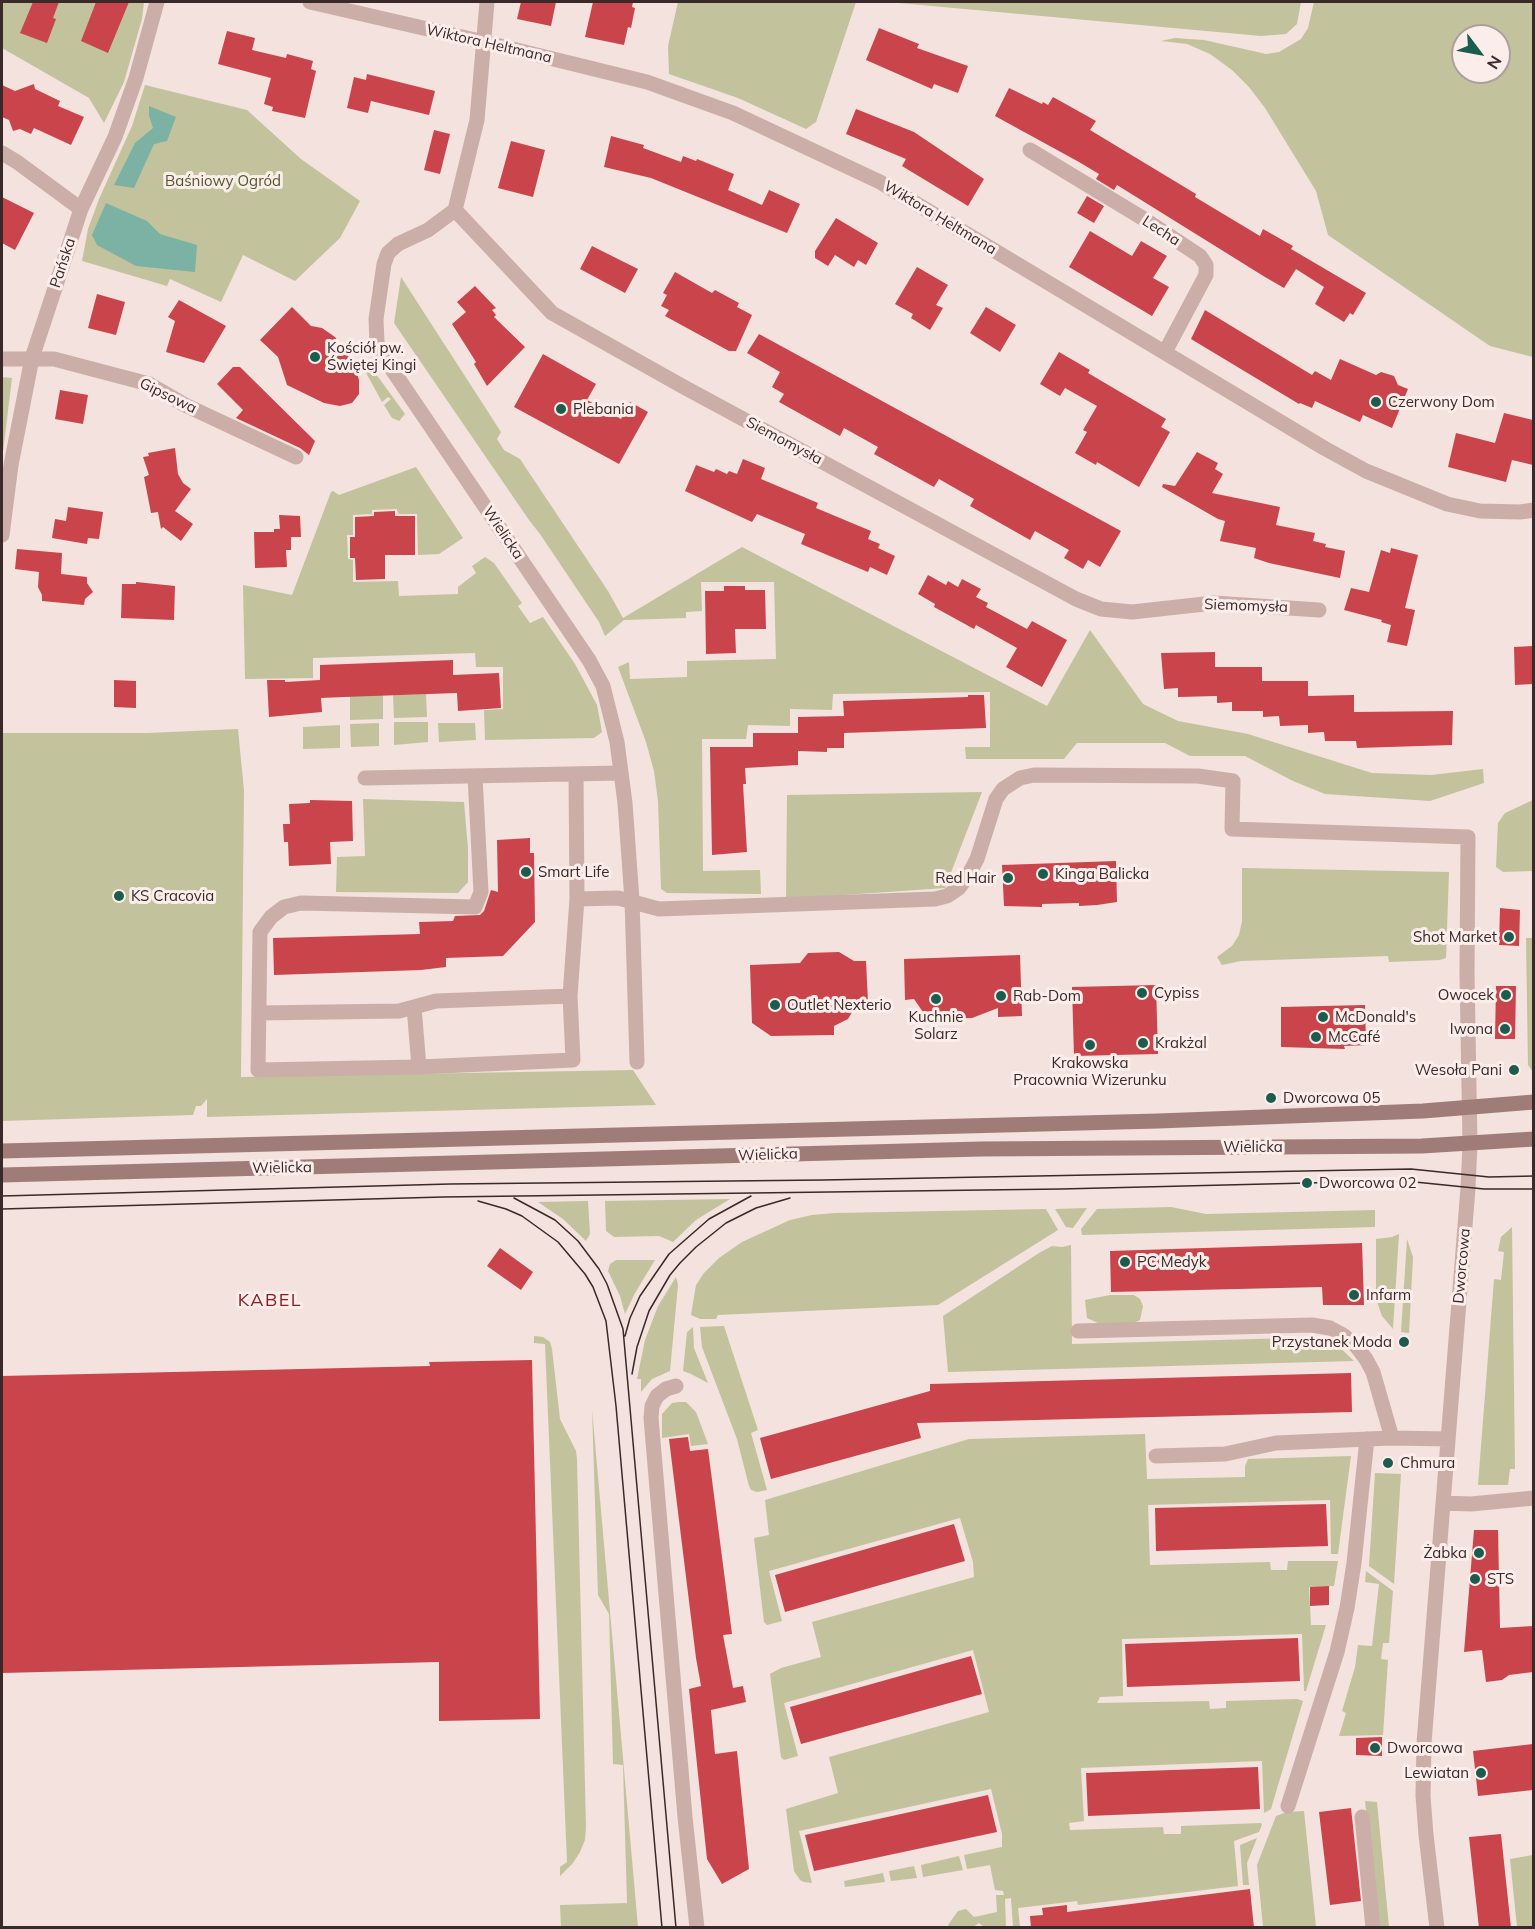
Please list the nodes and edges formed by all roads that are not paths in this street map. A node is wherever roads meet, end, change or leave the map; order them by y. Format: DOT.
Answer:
graph roads {
  1 [pos="157,2"];
  2 [pos="310,2"];
  3 [pos="487,2"];
  4 [pos="484,42"];
  5 [pos="1030,150"];
  6 [pos="2,153"];
  7 [pos="81,209"];
  8 [pos="455,210"];
  9 [pos="1165,352"];
  10 [pos="32,358"];
  11 [pos="2,359"];
  12 [pos="296,457"];
  13 [pos="1533,510"];
  14 [pos="2,535"];
  15 [pos="1318,610"];
  16 [pos="620,773"];
  17 [pos="576,775"];
  18 [pos="475,776"];
  19 [pos="364,778"];
  20 [pos="577,898"];
  21 [pos="632,900"];
  22 [pos="570,996"];
  23 [pos="414,1007"];
  24 [pos="259,1013"];
  25 [pos="637,1062"];
  26 [pos="419,1067"];
  27 [pos="1533,1102"];
  28 [pos="1469,1106"];
  29 [pos="1533,1139"];
  30 [pos="1470,1144"];
  31 [pos="2,1151"];
  32 [pos="2,1175"];
  33 [pos="1078,1331"];
  34 [pos="676,1386"];
  35 [pos="1392,1437"];
  36 [pos="1367,1439"];
  37 [pos="1448,1439"];
  38 [pos="1156,1456"];
  39 [pos="1533,1498"];
  40 [pos="1443,1503"];
  41 [pos="1288,1806"];
  42 [pos="1362,1818"];
  43 [pos="697,1928"];
  44 [pos="1373,1928"];
  45 [pos="1437,1928"];
  1 -- 7 [label="street, Pańska"];
  2 -- 4 [label="street, Wiktora Heltmana"];
  3 -- 4 [label="street"];
  4 -- 8 [label="street"];
  4 -- 9 [label="street, Wiktora Heltmana"];
  5 -- 9 [label="street, Lecha"];
  6 -- 7 [label="street"];
  7 -- 10 [label="street, Pańska"];
  8 -- 15 [label="street, Siemomysła"];
  8 -- 16 [label="street, Wielicka"];
  9 -- 13 [label="street, Wiktora Heltmana"];
  10 -- 11 [label="street, Gipsowa"];
  10 -- 12 [label="street, Gipsowa"];
  10 -- 14 [label="street, Pańska"];
  16 -- 17 [label="street"];
  16 -- 21 [label="street, Wielicka"];
  17 -- 18 [label="street"];
  17 -- 20 [label="street"];
  18 -- 19 [label="street"];
  18 -- 24 [label="street"];
  20 -- 21 [label="street"];
  20 -- 22 [label="street"];
  21 -- 25 [label="street, Wielicka"];
  21 -- 28 [label="street"];
  22 -- 23 [label="street"];
  22 -- 26 [label="street"];
  23 -- 24 [label="street"];
  23 -- 26 [label="street"];
  24 -- 26 [label="street"];
  27 -- 28 [label="main road, Wielicka"];
  28 -- 30 [label="street, Dworcowa"];
  28 -- 31 [label="main road, Wielicka"];
  29 -- 30 [label="main road, Wielicka"];
  30 -- 32 [label="main road, Wielicka"];
  30 -- 37 [label="street, Dworcowa"];
  33 -- 35 [label="street"];
  34 -- 43 [label="street"];
  35 -- 36 [label="street"];
  35 -- 37 [label="street"];
  36 -- 38 [label="street"];
  36 -- 41 [label="street"];
  37 -- 40 [label="street, Dworcowa"];
  39 -- 40 [label="street"];
  40 -- 45 [label="street, Dworcowa"];
  42 -- 44 [label="street"];
}
